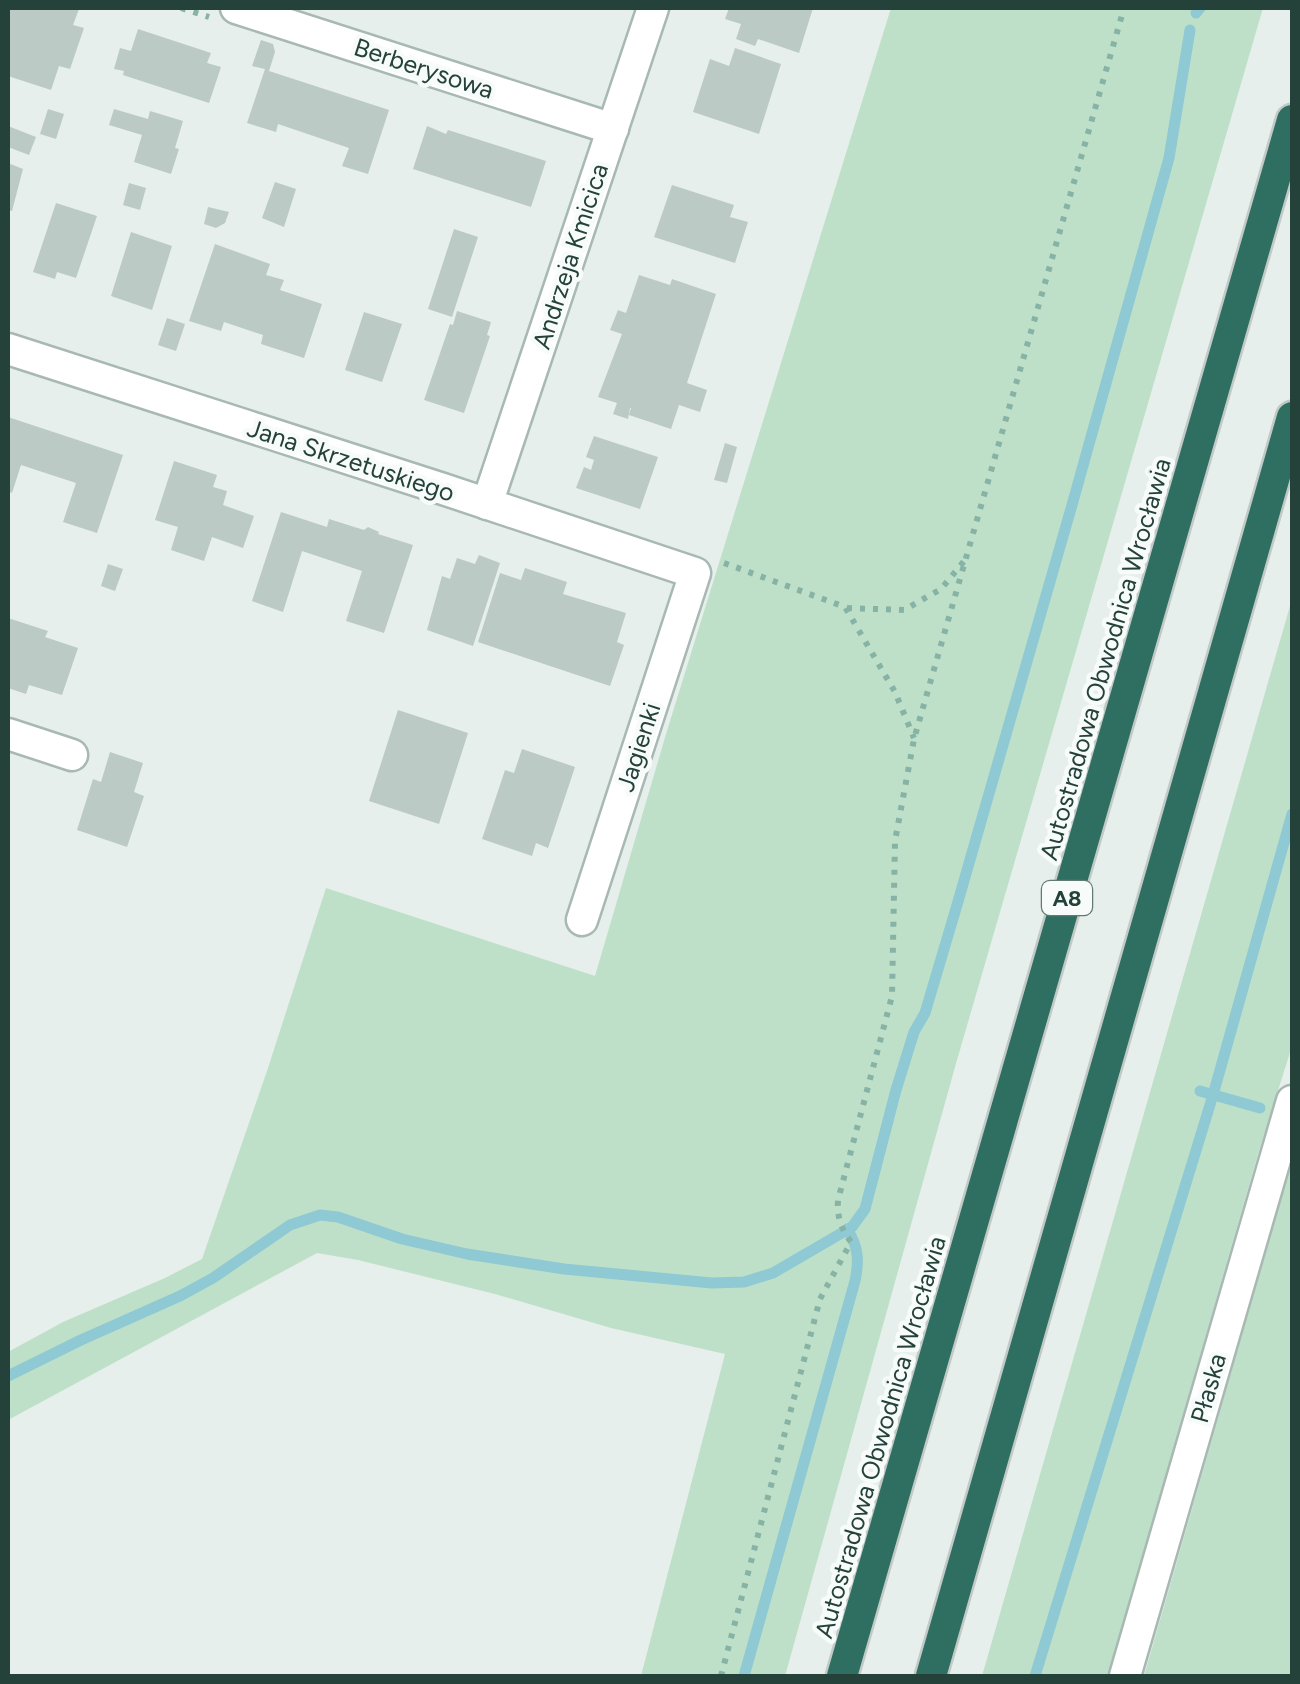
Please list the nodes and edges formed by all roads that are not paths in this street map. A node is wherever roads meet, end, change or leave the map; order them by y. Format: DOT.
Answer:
graph roads {
  1 [pos="653,8"];
  2 [pos="256,10"];
  3 [pos="1292,120"];
  4 [pos="613,129"];
  5 [pos="8,349"];
  6 [pos="1292,417"];
  7 [pos="487,504"];
  8 [pos="695,573"];
  9 [pos="8,734"];
  10 [pos="72,755"];
  11 [pos="582,920"];
  12 [pos="1292,1101"];
  13 [pos="842,1676"];
  14 [pos="931,1676"];
  15 [pos="1125,1676"];
  1 -- 4 [label="street, Andrzeja Kmicica"];
  2 -- 4 [label="street, Berberysowa"];
  3 -- 13 [label="highway, Autostradowa Obwodnica Wrocławia / A8"];
  4 -- 7 [label="street, Andrzeja Kmicica"];
  5 -- 7 [label="street, Jana Skrzetuskiego"];
  6 -- 14 [label="highway"];
  7 -- 8 [label="street, Jana Skrzetuskiego"];
  8 -- 11 [label="street, Jagienki"];
  9 -- 10 [label="street"];
  12 -- 15 [label="street, Płaska"];
}
